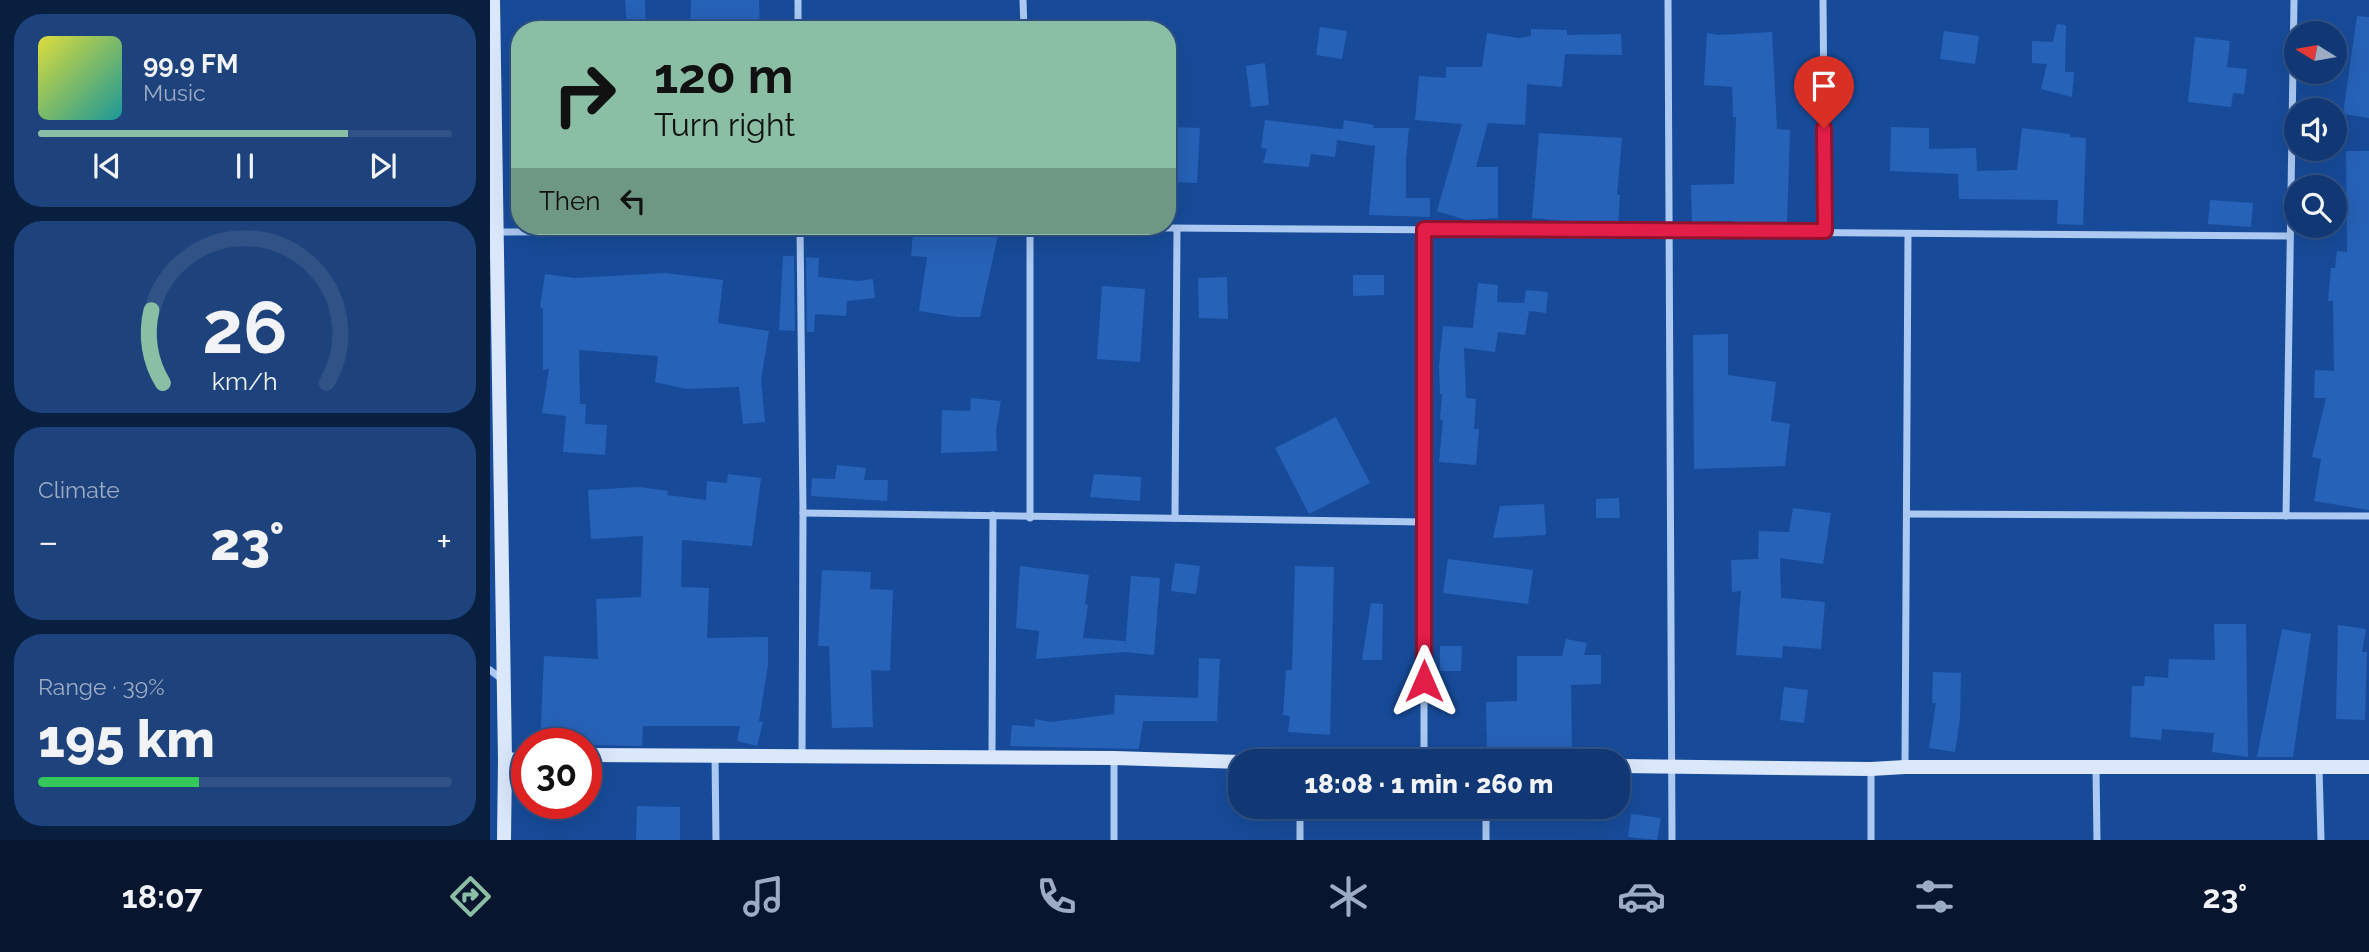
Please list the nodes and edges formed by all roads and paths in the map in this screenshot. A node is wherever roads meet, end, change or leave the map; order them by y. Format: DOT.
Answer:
graph roads {
  1 [pos="493,0"];
  2 [pos="797,0"];
  3 [pos="1023,0"];
  4 [pos="1668,0"];
  5 [pos="1824,0"];
  6 [pos="2294,0"];
  7 [pos="798,21"];
  8 [pos="1024,21"];
  9 [pos="2291,175"];
  10 [pos="1177,229"];
  11 [pos="1424,229"];
  12 [pos="1825,231"];
  13 [pos="495,232"];
  14 [pos="511,232"];
  15 [pos="1670,232"];
  16 [pos="1909,234"];
  17 [pos="800,235"];
  18 [pos="1030,235"];
  19 [pos="2284,236"];
  20 [pos="2290,238"];
  21 [pos="803,513"];
  22 [pos="1907,514"];
  23 [pos="993,515"];
  24 [pos="2286,516"];
  25 [pos="2369,516"];
  26 [pos="1030,518"];
  27 [pos="1175,518"];
  28 [pos="1424,522"];
  29 [pos="490,670"];
  30 [pos="503,681"];
  31 [pos="1424,749"];
  32 [pos="602,755"];
  33 [pos="715,755"];
  34 [pos="802,756"];
  35 [pos="992,757"];
  36 [pos="1114,758"];
  37 [pos="505,760"];
  38 [pos="511,760"];
  39 [pos="1228,762"];
  40 [pos="1630,766"];
  41 [pos="1905,767"];
  42 [pos="2319,767"];
  43 [pos="1671,768"];
  44 [pos="2096,768"];
  45 [pos="2369,768"];
  46 [pos="1871,769"];
  47 [pos="1300,819"];
  48 [pos="1486,819"];
  49 [pos="504,840"];
  50 [pos="716,840"];
  51 [pos="1114,840"];
  52 [pos="1300,840"];
  53 [pos="1486,840"];
  54 [pos="1672,840"];
  55 [pos="1871,840"];
  56 [pos="2097,840"];
  57 [pos="2321,840"];
  1 -- 13 [label="street"];
  2 -- 7 [label="street"];
  3 -- 8 [label="street"];
  4 -- 15 [label="street"];
  5 -- 12 [label="street"];
  6 -- 9 [label="street"];
  10 -- 11 [label="street"];
  10 -- 27 [label="street"];
  11 -- 15 [label="street"];
  11 -- 28 [label="street"];
  12 -- 15 [label="street"];
  12 -- 16 [label="street"];
  13 -- 14 [label="street"];
  13 -- 30 [label="street"];
  15 -- 43 [label="street"];
  16 -- 19 [label="street"];
  16 -- 22 [label="street"];
  17 -- 21 [label="street"];
  18 -- 26 [label="street"];
  20 -- 24 [label="street"];
  21 -- 23 [label="street"];
  21 -- 34 [label="street"];
  22 -- 24 [label="street"];
  22 -- 41 [label="street"];
  23 -- 26 [label="street"];
  23 -- 35 [label="street"];
  24 -- 25 [label="street"];
  26 -- 27 [label="street"];
  27 -- 28 [label="street"];
  28 -- 31 [label="street"];
  29 -- 30 [label="street"];
  30 -- 37 [label="street"];
  32 -- 33 [label="street"];
  33 -- 34 [label="street"];
  33 -- 50 [label="street"];
  34 -- 35 [label="street"];
  35 -- 36 [label="street"];
  36 -- 39 [label="street"];
  36 -- 51 [label="street"];
  37 -- 38 [label="street"];
  37 -- 49 [label="street"];
  40 -- 43 [label="street"];
  41 -- 44 [label="street"];
  41 -- 46 [label="street"];
  42 -- 44 [label="street"];
  42 -- 45 [label="street"];
  42 -- 57 [label="street"];
  43 -- 46 [label="street"];
  43 -- 54 [label="street"];
  44 -- 56 [label="street"];
  46 -- 55 [label="street"];
  47 -- 52 [label="street"];
  48 -- 53 [label="street"];
}
